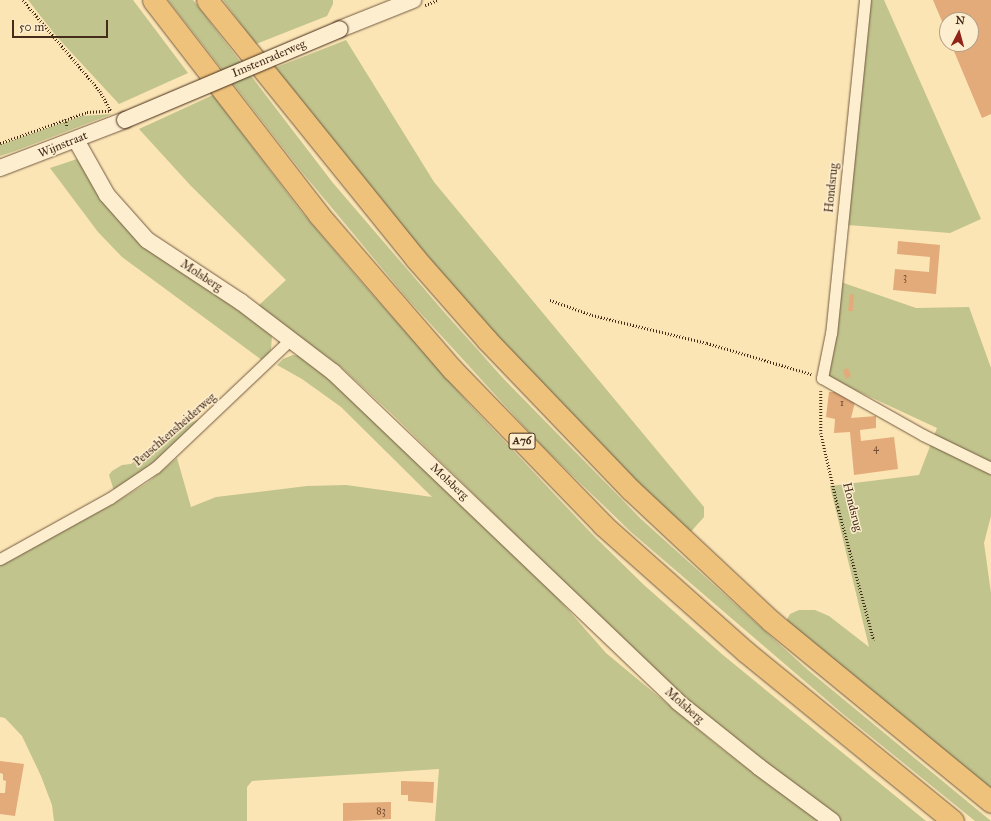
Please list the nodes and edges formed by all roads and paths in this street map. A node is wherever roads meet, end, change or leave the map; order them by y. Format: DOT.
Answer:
graph roads {
  1 [pos="23,0"];
  2 [pos="153,0"];
  3 [pos="207,0"];
  4 [pos="413,0"];
  5 [pos="865,0"];
  6 [pos="125,120"];
  7 [pos="76,140"];
  8 [pos="0,143"];
  9 [pos="0,168"];
  10 [pos="550,300"];
  11 [pos="292,338"];
  12 [pos="822,378"];
  13 [pos="991,468"];
  14 [pos="0,559"];
  15 [pos="874,640"];
  16 [pos="991,802"];
  17 [pos="832,821"];
  18 [pos="953,821"];
  1 -- 8 [label="path, Wijnstraat"];
  2 -- 18 [label="highway, A76"];
  3 -- 16 [label="highway"];
  4 -- 6 [label="street, Imstenraderweg, bridge"];
  5 -- 12 [label="street, Hondsrug"];
  6 -- 7 [label="street, Wijnstraat"];
  7 -- 9 [label="street, Wijnstraat"];
  7 -- 11 [label="street, Molsberg"];
  10 -- 12 [label="path"];
  11 -- 14 [label="street, Peuschkensheiderweg"];
  11 -- 17 [label="street, Molsberg"];
  12 -- 13 [label="street"];
  12 -- 15 [label="path, Hondsrug"];
}
